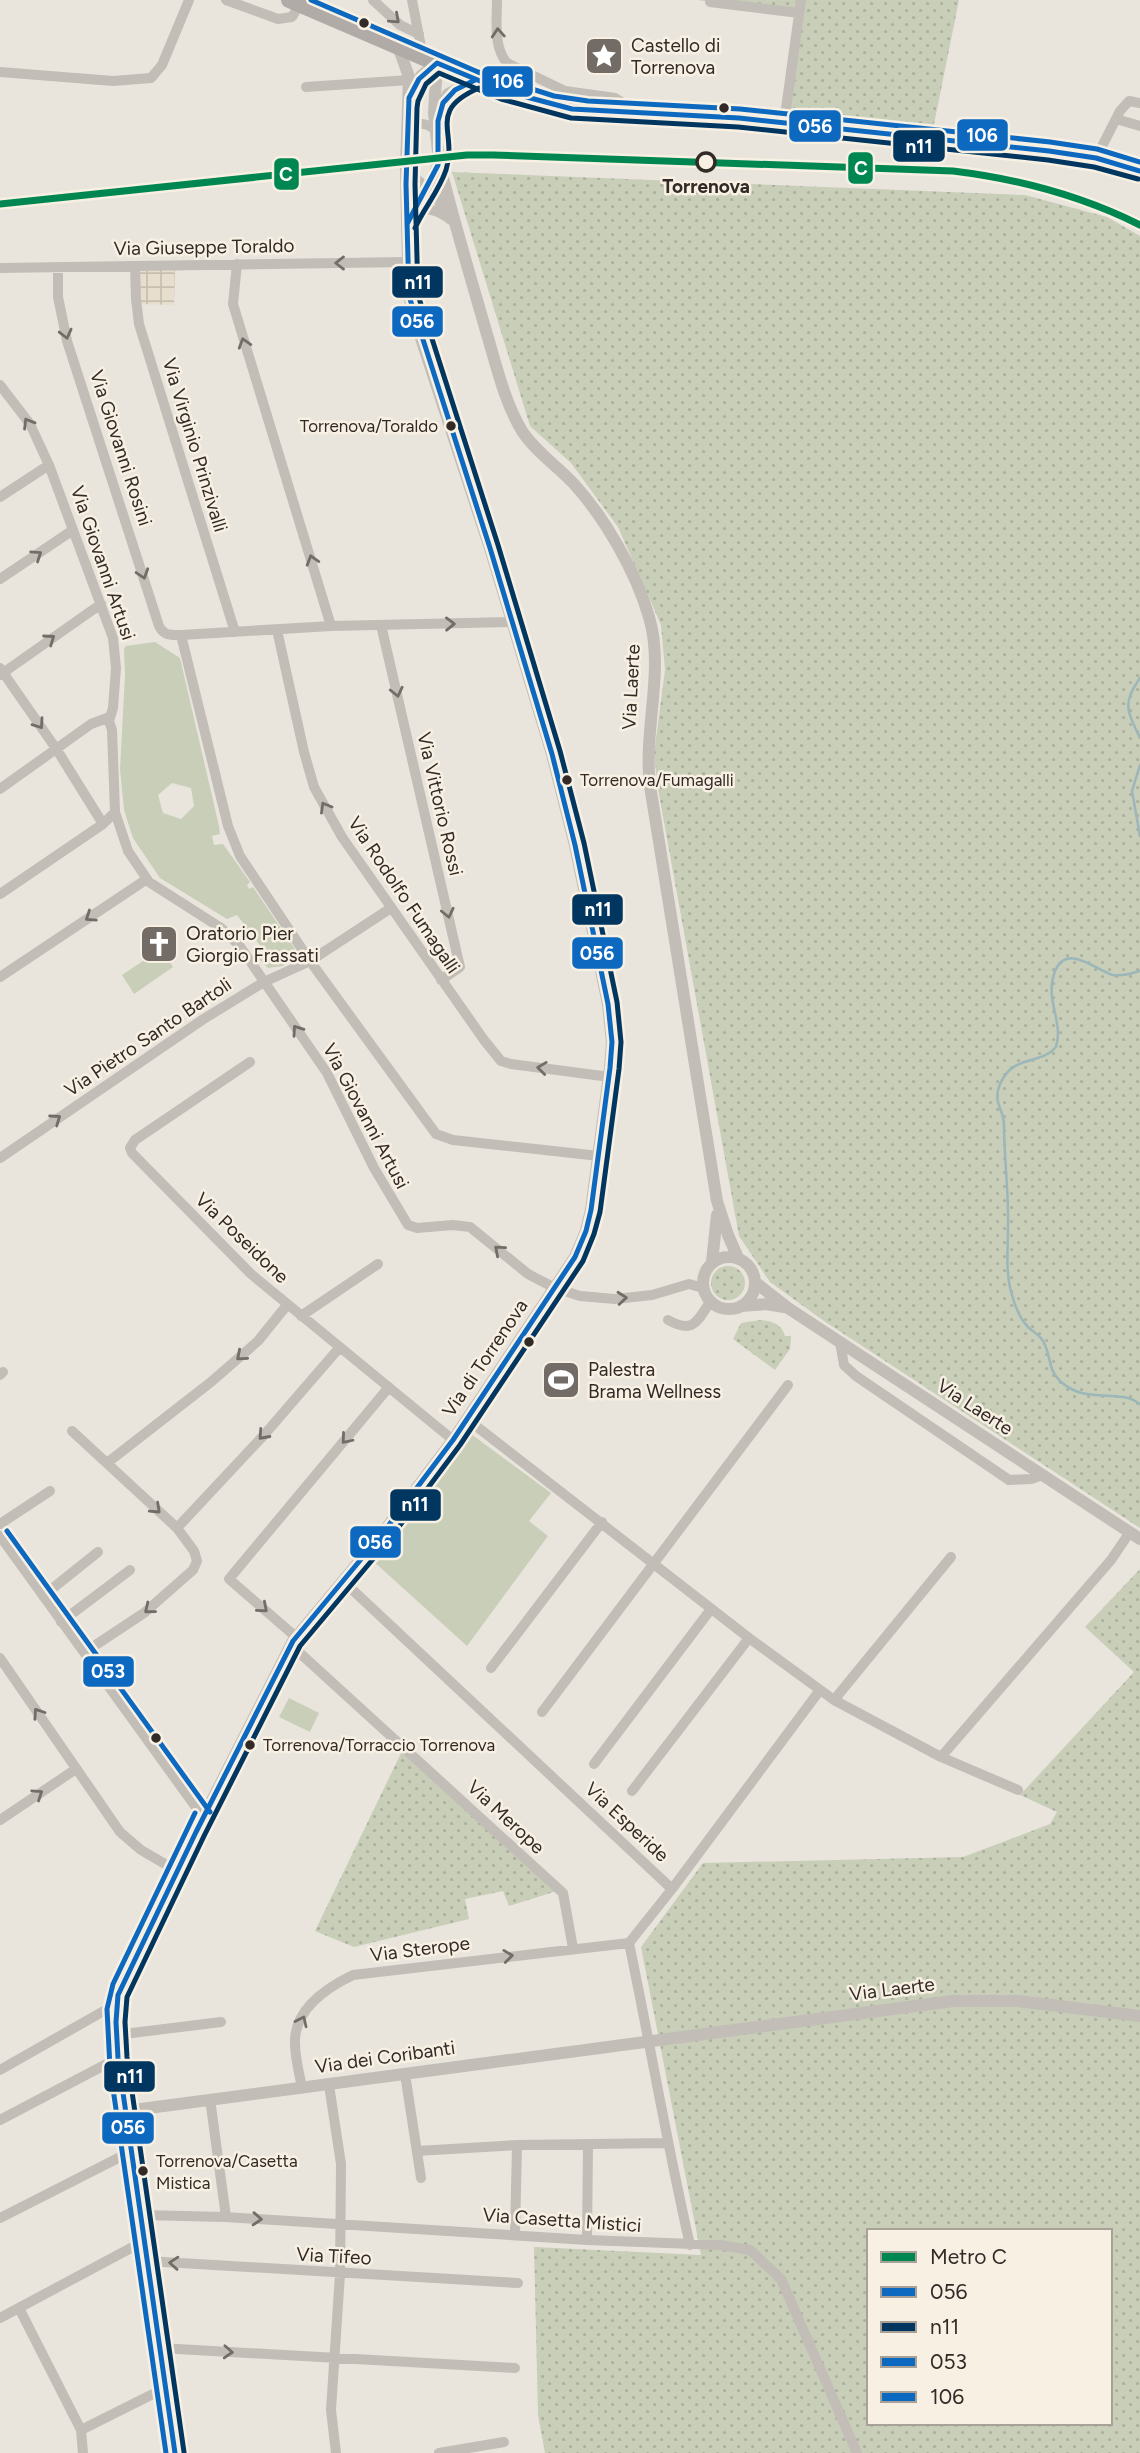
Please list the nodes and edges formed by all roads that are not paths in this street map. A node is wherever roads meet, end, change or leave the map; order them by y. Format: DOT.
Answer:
graph roads {
  1 [pos="189,0"];
  2 [pos="226,0"];
  3 [pos="373,0"];
  4 [pos="412,0"];
  5 [pos="496,0"];
  6 [pos="801,0"];
  7 [pos="294,2"];
  8 [pos="710,2"];
  9 [pos="799,12"];
  10 [pos="419,34"];
  11 [pos="398,47"];
  12 [pos="430,60"];
  13 [pos="0,72"];
  14 [pos="409,80"];
  15 [pos="475,80"];
  16 [pos="306,88"];
  17 [pos="409,98"];
  18 [pos="1140,103"];
  19 [pos="631,113"];
  20 [pos="1116,119"];
  21 [pos="784,123"];
  22 [pos="1140,126"];
  23 [pos="436,127"];
  24 [pos="407,128"];
  25 [pos="1096,158"];
  26 [pos="439,162"];
  27 [pos="406,168"];
  28 [pos="1140,171"];
  29 [pos="427,189"];
  30 [pos="409,220"];
  31 [pos="454,222"];
  32 [pos="408,262"];
  33 [pos="237,264"];
  34 [pos="135,265"];
  35 [pos="58,267"];
  36 [pos="0,268"];
  37 [pos="0,385"];
  38 [pos="4,396"];
  39 [pos="49,465"];
  40 [pos="0,497"];
  41 [pos="73,530"];
  42 [pos="0,579"];
  43 [pos="101,604"];
  44 [pos="512,622"];
  45 [pos="381,625"];
  46 [pos="331,626"];
  47 [pos="276,629"];
  48 [pos="235,632"];
  49 [pos="181,635"];
  50 [pos="1,672"];
  51 [pos="108,720"];
  52 [pos="57,750"];
  53 [pos="0,789"];
  54 [pos="116,812"];
  55 [pos="103,824"];
  56 [pos="147,879"];
  57 [pos="0,894"];
  58 [pos="391,908"];
  59 [pos="310,961"];
  60 [pos="0,977"];
  61 [pos="441,980"];
  62 [pos="264,982"];
  63 [pos="250,1062"];
  64 [pos="610,1077"];
  65 [pos="599,1156"];
  66 [pos="0,1158"];
  67 [pos="717,1201"];
  68 [pos="738,1258"];
  69 [pos="712,1262"];
  70 [pos="378,1264"];
  71 [pos="755,1282"];
  72 [pos="555,1288"];
  73 [pos="703,1288"];
  74 [pos="710,1302"];
  75 [pos="287,1305"];
  76 [pos="741,1307"];
  77 [pos="788,1308"];
  78 [pos="301,1316"];
  79 [pos="667,1320"];
  80 [pos="840,1342"];
  81 [pos="340,1347"];
  82 [pos="788,1385"];
  83 [pos="389,1387"];
  84 [pos="467,1419"];
  85 [pos="72,1432"];
  86 [pos="453,1440"];
  87 [pos="107,1463"];
  88 [pos="1043,1475"];
  89 [pos="50,1491"];
  90 [pos="602,1522"];
  91 [pos="0,1524"];
  92 [pos="177,1528"];
  93 [pos="1135,1535"];
  94 [pos="0,1536"];
  95 [pos="98,1552"];
  96 [pos="951,1556"];
  97 [pos="653,1563"];
  98 [pos="130,1570"];
  99 [pos="343,1581"];
  100 [pos="43,1596"];
  101 [pos="711,1609"];
  102 [pos="61,1622"];
  103 [pos="749,1638"];
  104 [pos="293,1641"];
  105 [pos="85,1653"];
  106 [pos="0,1658"];
  107 [pos="491,1668"];
  108 [pos="820,1689"];
  109 [pos="834,1700"];
  110 [pos="542,1712"];
  111 [pos="941,1757"];
  112 [pos="594,1765"];
  113 [pos="76,1769"];
  114 [pos="1018,1790"];
  115 [pos="632,1791"];
  116 [pos="203,1817"];
  117 [pos="0,1820"];
  118 [pos="177,1871"];
  119 [pos="672,1889"];
  120 [pos="629,1942"];
  121 [pos="573,1948"];
  122 [pos="117,2004"];
  123 [pos="1140,2016"];
  124 [pos="221,2022"];
  125 [pos="116,2035"];
  126 [pos="650,2041"];
  127 [pos="118,2058"];
  128 [pos="0,2070"];
  129 [pos="405,2074"];
  130 [pos="329,2085"];
  131 [pos="302,2087"];
  132 [pos="211,2099"];
  133 [pos="125,2111"];
  134 [pos="0,2120"];
  135 [pos="667,2143"];
  136 [pos="516,2145"];
  137 [pos="588,2145"];
  138 [pos="132,2151"];
  139 [pos="416,2151"];
  140 [pos="421,2178"];
  141 [pos="140,2215"];
  142 [pos="226,2217"];
  143 [pos="0,2218"];
  144 [pos="341,2225"];
  145 [pos="515,2234"];
  146 [pos="587,2240"];
  147 [pos="144,2241"];
  148 [pos="690,2245"];
  149 [pos="147,2261"];
  150 [pos="340,2274"];
  151 [pos="518,2283"];
  152 [pos="19,2308"];
  153 [pos="0,2318"];
  154 [pos="160,2348"];
  155 [pos="333,2358"];
  156 [pos="515,2368"];
  157 [pos="165,2388"];
  158 [pos="81,2430"];
  159 [pos="504,2442"];
  160 [pos="83,2453"];
  161 [pos="175,2453"];
  162 [pos="336,2453"];
  163 [pos="439,2453"];
  164 [pos="857,2453"];
  1 -- 13 [label="street"];
  2 -- 7 [label="street"];
  3 -- 10 [label="street, one-way"];
  4 -- 10 [label="street"];
  19 -- 5 [label="street, one-way"];
  6 -- 9 [label="street"];
  7 -- 11 [label="main road"];
  8 -- 9 [label="street"];
  9 -- 21 [label="street"];
  10 -- 12 [label="street"];
  11 -- 12 [label="main road"];
  11 -- 14 [label="street, Via di Torrenova"];
  12 -- 15 [label="main road"];
  12 -- 17 [label="street"];
  12 -- 23 [label="street"];
  14 -- 16 [label="street"];
  14 -- 17 [label="street, Via di Torrenova"];
  15 -- 19 [label="main road"];
  15 -- 23 [label="street"];
  17 -- 24 [label="street, Via di Torrenova"];
  18 -- 20 [label="street"];
  19 -- 21 [label="main road"];
  20 -- 22 [label="street"];
  20 -- 25 [label="street"];
  21 -- 25 [label="main road"];
  23 -- 24 [label="street"];
  23 -- 26 [label="street"];
  24 -- 27 [label="street, Via di Torrenova"];
  25 -- 28 [label="main road"];
  26 -- 29 [label="street"];
  26 -- 31 [label="street, Via Laerte"];
  27 -- 29 [label="street"];
  27 -- 30 [label="street, Via di Torrenova"];
  29 -- 30 [label="street"];
  29 -- 31 [label="street"];
  30 -- 31 [label="street"];
  30 -- 32 [label="street, Via di Torrenova"];
  31 -- 67 [label="street, Via Laerte"];
  32 -- 33 [label="street, Via Giuseppe Toraldo, one-way"];
  32 -- 44 [label="street, Via di Torrenova"];
  33 -- 34 [label="street, Via Giuseppe Toraldo"];
  46 -- 33 [label="street, one-way"];
  34 -- 35 [label="street, Via Giuseppe Toraldo"];
  34 -- 48 [label="street, Via Virginio Prinzivalli"];
  35 -- 36 [label="street, Via Giuseppe Toraldo"];
  35 -- 49 [label="street, Via Giovanni Rosini, one-way"];
  37 -- 38 [label="street, Via Giovanni Artusi"];
  39 -- 38 [label="street, Via Giovanni Artusi, one-way"];
  39 -- 40 [label="street"];
  39 -- 41 [label="street, Via Giovanni Artusi"];
  42 -- 41 [label="street, one-way"];
  41 -- 43 [label="street, Via Giovanni Artusi"];
  50 -- 43 [label="street, one-way"];
  43 -- 51 [label="street, Via Giovanni Artusi"];
  45 -- 44 [label="street, one-way"];
  44 -- 64 [label="street, Via di Torrenova"];
  45 -- 46 [label="street"];
  45 -- 61 [label="street, Via Vittorio Rossi, one-way"];
  46 -- 47 [label="street"];
  47 -- 48 [label="street"];
  58 -- 47 [label="street, Via Rodolfo Fumagalli, one-way"];
  48 -- 49 [label="street"];
  49 -- 59 [label="street"];
  50 -- 52 [label="street, one-way"];
  51 -- 52 [label="street"];
  51 -- 54 [label="street, Via Giovanni Artusi"];
  52 -- 53 [label="street"];
  52 -- 55 [label="street"];
  54 -- 55 [label="street"];
  54 -- 56 [label="street, Via Giovanni Artusi"];
  55 -- 57 [label="street"];
  56 -- 60 [label="street, one-way"];
  56 -- 62 [label="street, Via Giovanni Artusi"];
  58 -- 59 [label="street, Via Pietro Santo Bartoli"];
  58 -- 61 [label="street, Via Rodolfo Fumagalli"];
  59 -- 62 [label="street, Via Pietro Santo Bartoli"];
  59 -- 65 [label="street"];
  64 -- 61 [label="street, Via Rodolfo Fumagalli, one-way"];
  66 -- 62 [label="street, Via Pietro Santo Bartoli, one-way"];
  72 -- 62 [label="street, Via Giovanni Artusi, one-way"];
  63 -- 75 [label="street, Via Poseidone"];
  64 -- 65 [label="street, Via di Torrenova"];
  65 -- 72 [label="street, Via di Torrenova"];
  67 -- 68 [label="street, Via Laerte"];
  67 -- 69 [label="street, Via Laerte"];
  68 -- 69 [label="street"];
  68 -- 71 [label="street"];
  69 -- 73 [label="street"];
  70 -- 78 [label="street"];
  71 -- 76 [label="street"];
  71 -- 77 [label="street, Via Laerte"];
  72 -- 73 [label="street, Via Giovanni Artusi, one-way"];
  72 -- 84 [label="street, Via di Torrenova"];
  73 -- 74 [label="street"];
  74 -- 76 [label="street"];
  74 -- 79 [label="street"];
  75 -- 78 [label="street, Via Poseidone"];
  75 -- 87 [label="street, one-way"];
  76 -- 77 [label="street, Via Laerte"];
  77 -- 80 [label="street, Via Laerte"];
  78 -- 81 [label="street, Via Poseidone"];
  80 -- 88 [label="street, Via Laerte"];
  80 -- 88 [label="street"];
  81 -- 83 [label="street, Via Poseidone"];
  81 -- 92 [label="street, one-way"];
  82 -- 97 [label="street"];
  83 -- 86 [label="street, Via Poseidone"];
  83 -- 104 [label="street, Via Merope, one-way"];
  84 -- 86 [label="street, Via di Torrenova"];
  84 -- 90 [label="street"];
  85 -- 87 [label="street"];
  86 -- 99 [label="street, Via di Torrenova"];
  87 -- 92 [label="street, one-way"];
  88 -- 93 [label="street, Via Laerte"];
  89 -- 91 [label="street"];
  90 -- 97 [label="street"];
  90 -- 107 [label="street"];
  92 -- 105 [label="street, one-way"];
  93 -- 111 [label="street"];
  94 -- 100 [label="street"];
  95 -- 100 [label="street"];
  96 -- 109 [label="street"];
  97 -- 101 [label="street"];
  97 -- 110 [label="street"];
  98 -- 102 [label="street"];
  99 -- 104 [label="street, Via di Torrenova"];
  99 -- 119 [label="street, Via Esperide"];
  100 -- 102 [label="street"];
  101 -- 103 [label="street"];
  101 -- 112 [label="street"];
  102 -- 105 [label="street"];
  103 -- 108 [label="street"];
  103 -- 115 [label="street"];
  104 -- 116 [label="street, Via di Torrenova"];
  104 -- 121 [label="street, Via Merope"];
  105 -- 116 [label="street"];
  113 -- 106 [label="street, one-way"];
  108 -- 109 [label="street"];
  108 -- 119 [label="street"];
  109 -- 111 [label="street"];
  111 -- 114 [label="street"];
  117 -- 113 [label="street, one-way"];
  113 -- 118 [label="street"];
  116 -- 118 [label="street, Via di Torrenova"];
  118 -- 122 [label="street, Via di Torrenova"];
  119 -- 120 [label="street, Via Esperide"];
  120 -- 121 [label="street, Via Sterope"];
  120 -- 126 [label="street"];
  131 -- 121 [label="street, Via Sterope, one-way"];
  122 -- 125 [label="street, Via di Torrenova"];
  122 -- 128 [label="street"];
  123 -- 126 [label="street, Via Laerte"];
  124 -- 125 [label="street"];
  125 -- 127 [label="street, Via di Torrenova"];
  126 -- 129 [label="street, Via dei Coribanti"];
  126 -- 135 [label="street"];
  127 -- 133 [label="street, Via di Torrenova"];
  127 -- 134 [label="street"];
  129 -- 130 [label="street, Via dei Coribanti"];
  129 -- 139 [label="street"];
  130 -- 131 [label="street, Via dei Coribanti"];
  130 -- 144 [label="street"];
  131 -- 132 [label="street, Via dei Coribanti"];
  132 -- 133 [label="street, Via dei Coribanti"];
  132 -- 142 [label="street"];
  133 -- 138 [label="street, Via di Torrenova"];
  135 -- 137 [label="street"];
  135 -- 148 [label="street"];
  136 -- 137 [label="street"];
  136 -- 139 [label="street"];
  136 -- 145 [label="street"];
  137 -- 146 [label="street"];
  138 -- 141 [label="street, Via di Torrenova"];
  138 -- 143 [label="street"];
  139 -- 140 [label="street"];
  141 -- 142 [label="street, Via Casetta Mistici"];
  141 -- 147 [label="street, Via di Torrenova"];
  142 -- 144 [label="street, Via Casetta Mistici, one-way"];
  144 -- 145 [label="street, Via Casetta Mistici"];
  144 -- 150 [label="street"];
  145 -- 146 [label="street, Via Casetta Mistici"];
  146 -- 148 [label="street, Via Casetta Mistici"];
  147 -- 149 [label="street, Via di Torrenova"];
  147 -- 152 [label="street"];
  148 -- 164 [label="street, Via Casetta Mistici"];
  150 -- 149 [label="street, Via Tifeo, one-way"];
  149 -- 154 [label="street, Via di Torrenova"];
  150 -- 151 [label="street, Via Tifeo"];
  150 -- 155 [label="street"];
  152 -- 153 [label="street"];
  152 -- 158 [label="street"];
  154 -- 155 [label="street, one-way"];
  154 -- 157 [label="street, Via di Torrenova"];
  155 -- 156 [label="street"];
  155 -- 162 [label="street"];
  157 -- 158 [label="street"];
  157 -- 161 [label="street, Via di Torrenova"];
  158 -- 160 [label="street"];
  159 -- 163 [label="street"];
}
